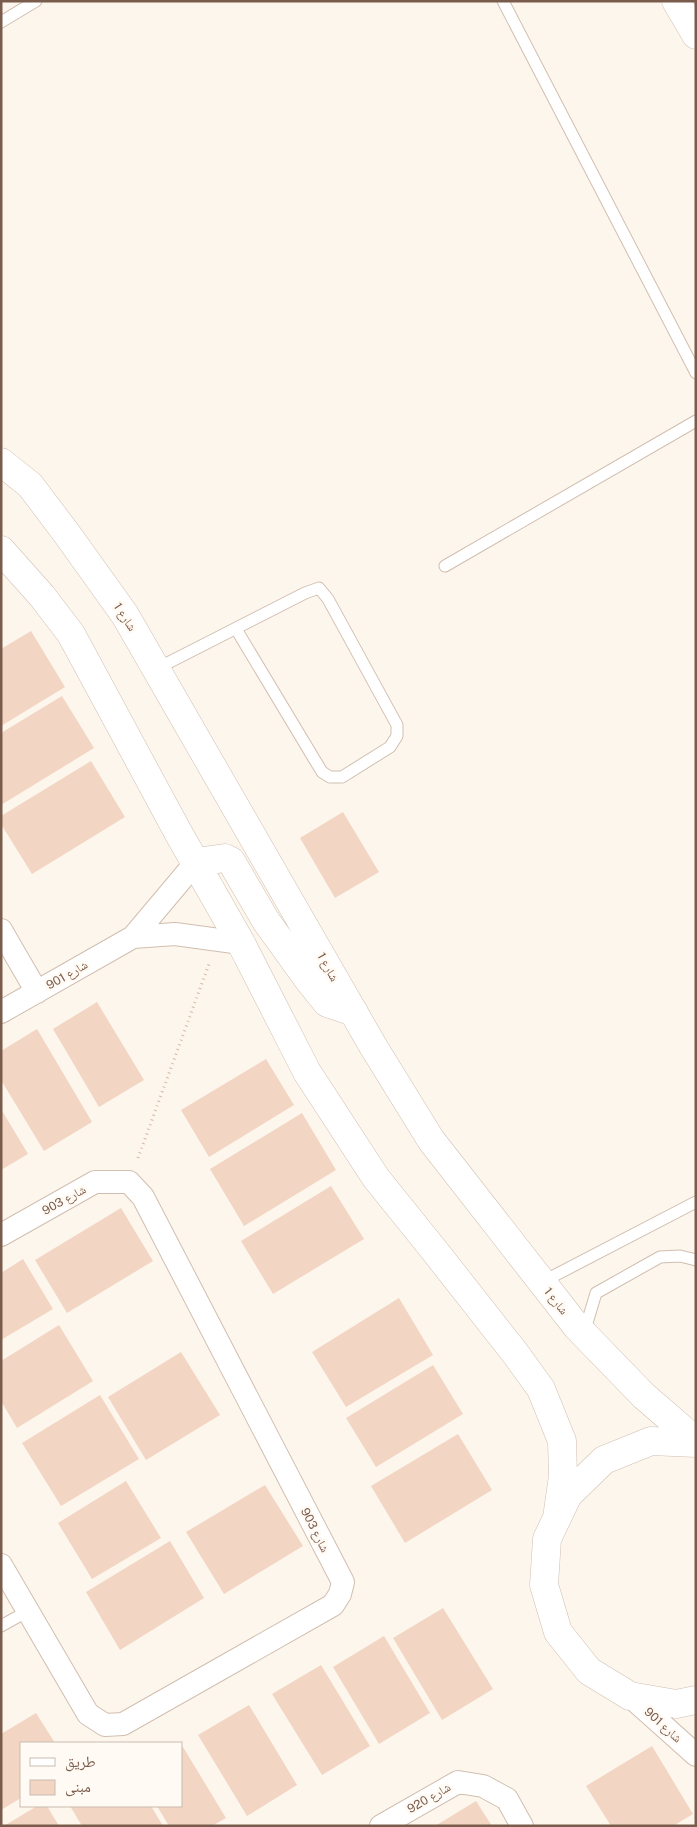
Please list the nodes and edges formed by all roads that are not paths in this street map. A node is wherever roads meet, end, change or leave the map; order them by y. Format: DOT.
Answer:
graph roads {
  1 [pos="36,1"];
  2 [pos="503,1"];
  3 [pos="676,1"];
  4 [pos="1,22"];
  5 [pos="696,35"];
  6 [pos="696,373"];
  7 [pos="696,421"];
  8 [pos="1,462"];
  9 [pos="1,550"];
  10 [pos="445,566"];
  11 [pos="236,629"];
  12 [pos="156,669"];
  13 [pos="196,862"];
  14 [pos="1,930"];
  15 [pos="133,937"];
  16 [pos="229,942"];
  17 [pos="37,992"];
  18 [pos="1,1012"];
  19 [pos="354,1012"];
  20 [pos="696,1202"];
  21 [pos="1,1235"];
  22 [pos="696,1260"];
  23 [pos="541,1282"];
  24 [pos="584,1334"];
  25 [pos="696,1442"];
  26 [pos="557,1518"];
  27 [pos="1,1565"];
  28 [pos="28,1611"];
  29 [pos="1,1626"];
  30 [pos="630,1696"];
  31 [pos="696,1700"];
  32 [pos="696,1755"];
  33 [pos="380,1826"];
  34 [pos="522,1826"];
  1 -- 4 [label="lane"];
  2 -- 6 [label="lane"];
  3 -- 5 [label="street"];
  7 -- 10 [label="lane"];
  8 -- 12 [label="street, شارع 1"];
  9 -- 13 [label="street"];
  11 -- 11 [label="lane"];
  11 -- 12 [label="lane"];
  12 -- 19 [label="street, شارع 1"];
  13 -- 15 [label="street, شارع 901"];
  13 -- 16 [label="street"];
  13 -- 19 [label="street"];
  14 -- 17 [label="street"];
  15 -- 16 [label="street, شارع 901"];
  15 -- 17 [label="street, شارع 901"];
  16 -- 26 [label="street"];
  17 -- 18 [label="street, شارع 901"];
  19 -- 23 [label="street, شارع 1"];
  20 -- 23 [label="lane"];
  21 -- 28 [label="street, شارع 903"];
  22 -- 24 [label="lane"];
  23 -- 24 [label="street, شارع 1"];
  24 -- 25 [label="street, شارع 1"];
  25 -- 26 [label="street"];
  26 -- 30 [label="street"];
  27 -- 28 [label="street, شارع 903"];
  28 -- 29 [label="lane"];
  30 -- 31 [label="street"];
  30 -- 32 [label="street, شارع 901"];
  33 -- 34 [label="street, شارع 920"];
}
